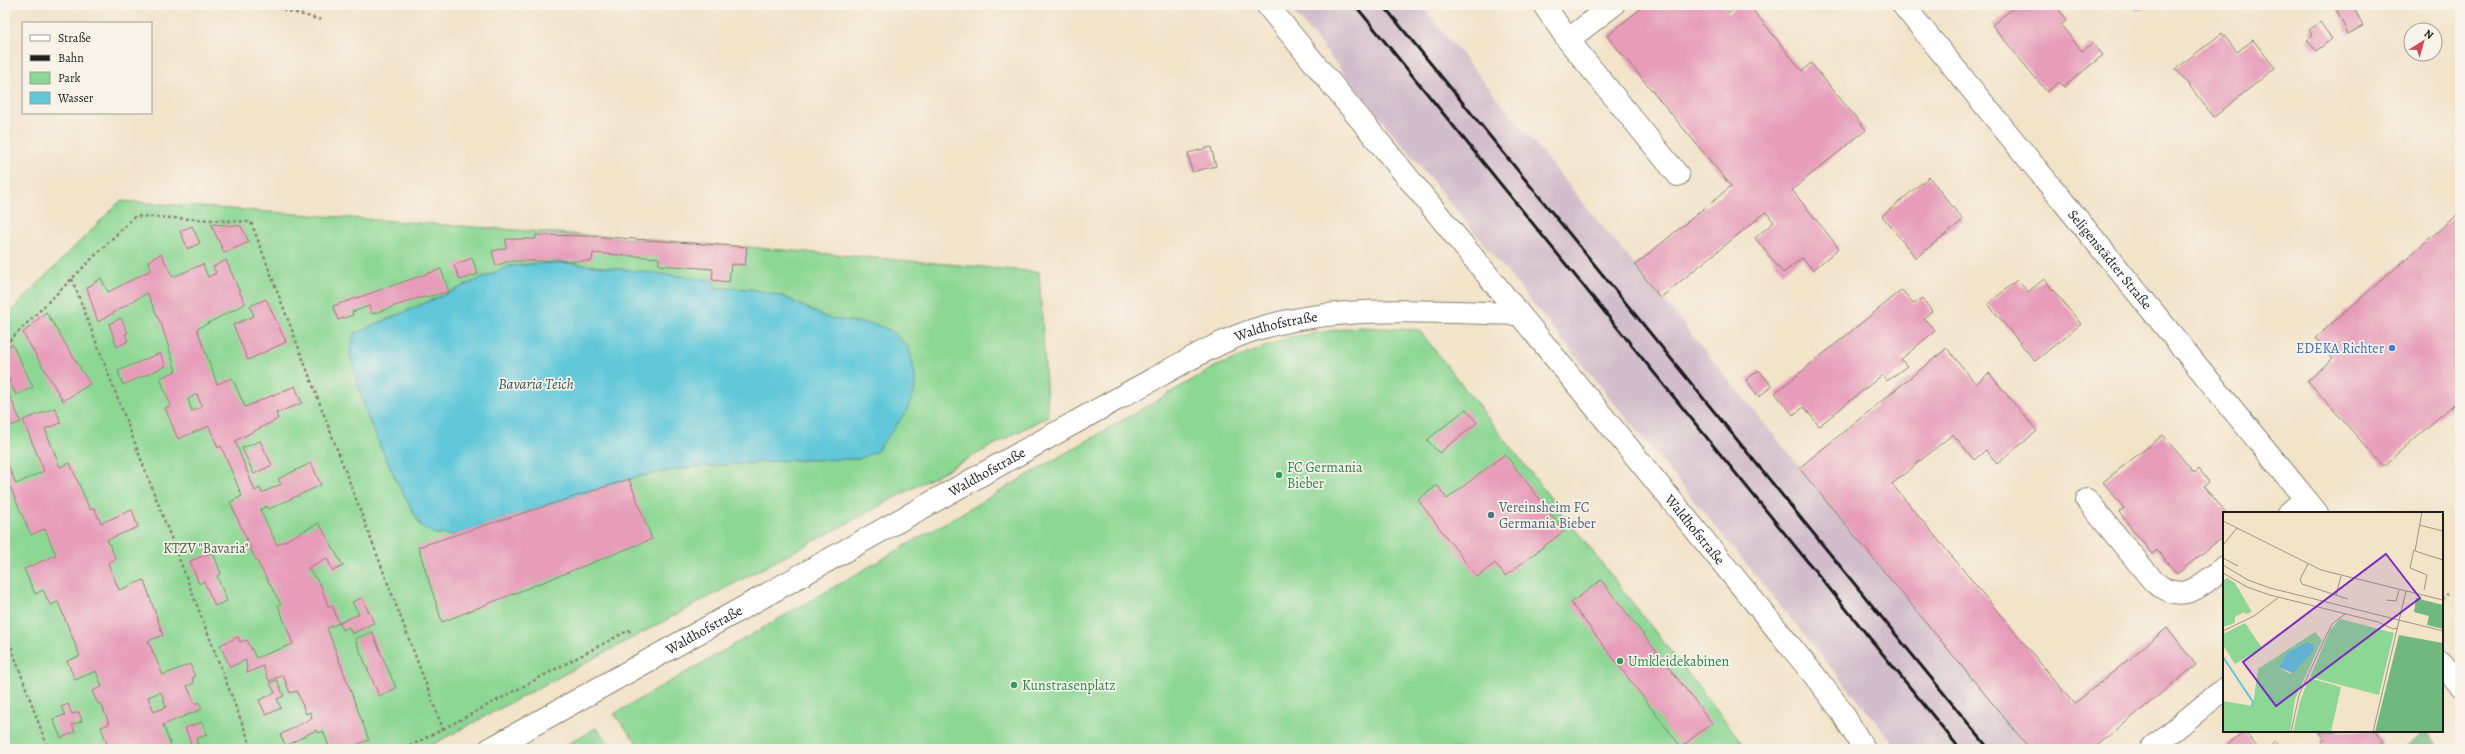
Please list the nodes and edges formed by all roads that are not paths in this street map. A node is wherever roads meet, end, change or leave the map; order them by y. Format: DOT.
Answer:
graph roads {
  1 [pos="1266,5"];
  2 [pos="1544,5"];
  3 [pos="1613,5"];
  4 [pos="1903,5"];
  5 [pos="1568,40"];
  6 [pos="1678,175"];
  7 [pos="1519,314"];
  8 [pos="2087,500"];
  9 [pos="2311,506"];
  10 [pos="2292,512"];
  11 [pos="2223,568"];
  12 [pos="2443,665"];
  13 [pos="2460,686"];
  14 [pos="2223,690"];
  15 [pos="490,749"];
  16 [pos="1864,749"];
  17 [pos="2151,749"];
  1 -- 7 [label="street, Waldhofstraße"];
  2 -- 5 [label="street"];
  3 -- 5 [label="street"];
  4 -- 9 [label="street, Seligenstädter Straße"];
  5 -- 6 [label="street"];
  7 -- 15 [label="street, Waldhofstraße"];
  7 -- 16 [label="street, Waldhofstraße"];
  8 -- 11 [label="street"];
  9 -- 10 [label="street"];
  12 -- 13 [label="street"];
  14 -- 17 [label="street"];
}
